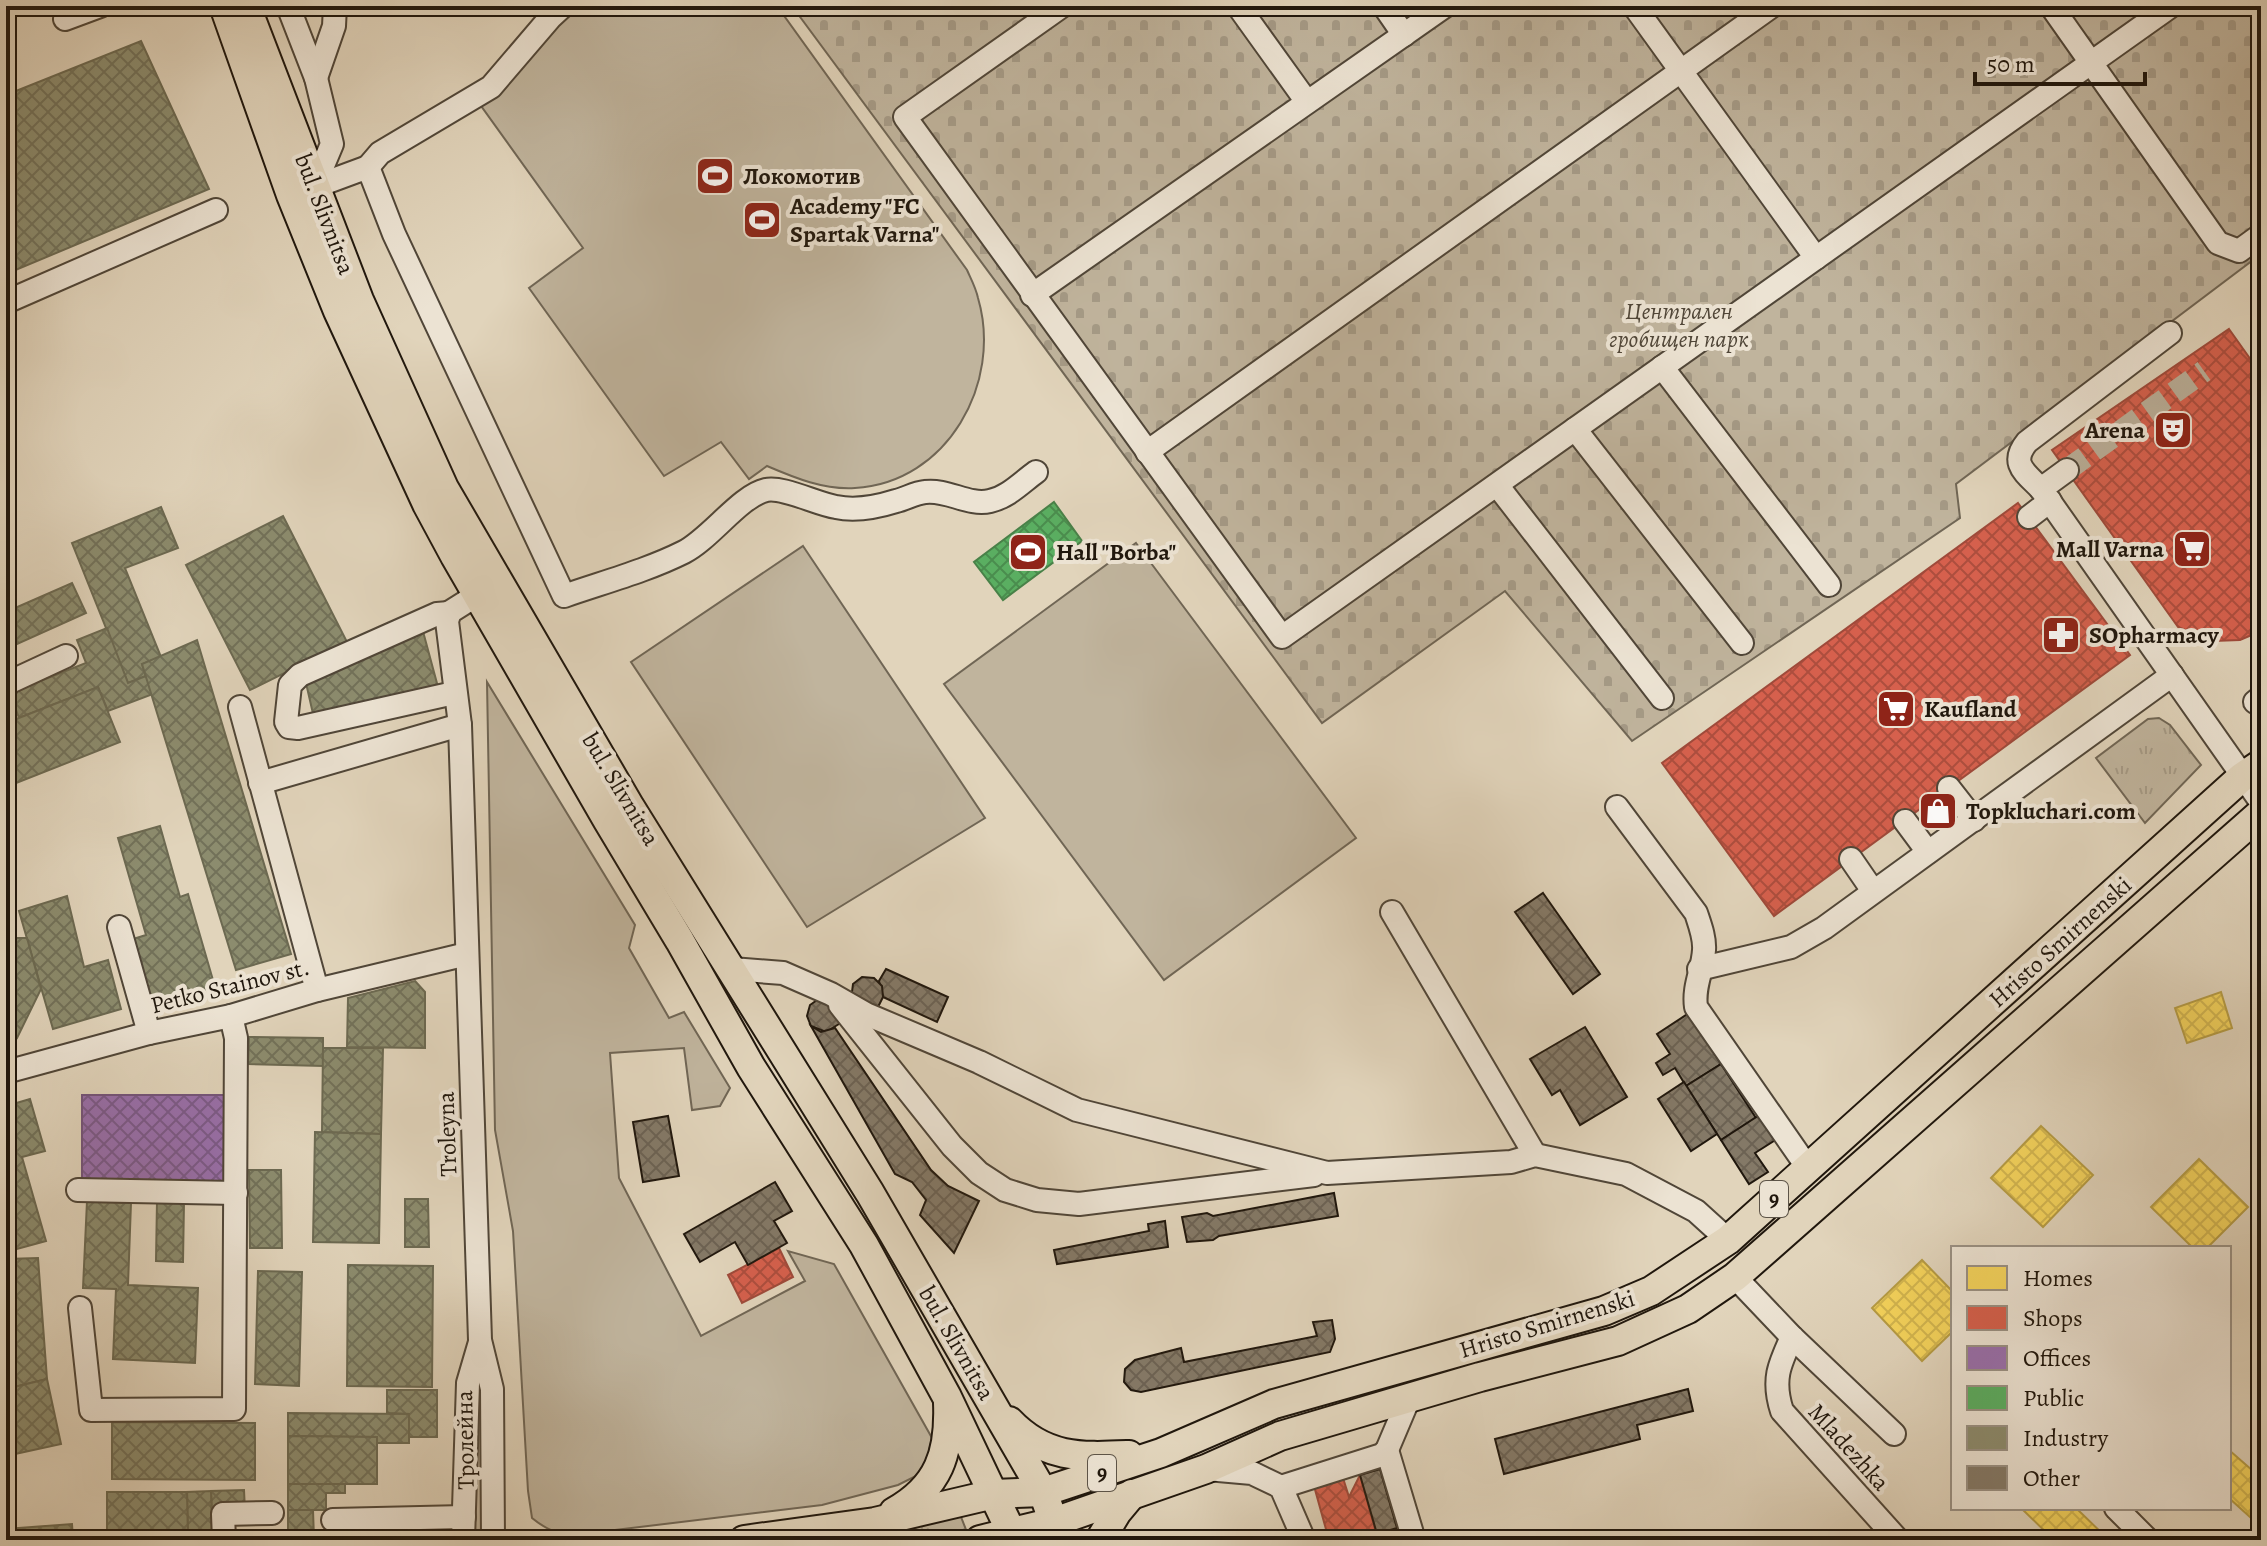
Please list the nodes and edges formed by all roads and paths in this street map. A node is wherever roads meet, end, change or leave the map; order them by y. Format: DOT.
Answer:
graph roads {
  1 [pos="100,6"];
  2 [pos="224,6"];
  3 [pos="246,6"];
  4 [pos="288,6"];
  5 [pos="335,6"];
  6 [pos="563,6"];
  7 [pos="1062,6"];
  8 [pos="1238,6"];
  9 [pos="1384,6"];
  10 [pos="1445,6"];
  11 [pos="1634,6"];
  12 [pos="1772,6"];
  13 [pos="2051,6"];
  14 [pos="2171,6"];
  15 [pos="65,19"];
  16 [pos="1404,35"];
  17 [pos="2092,62"];
  18 [pos="1682,72"];
  19 [pos="316,78"];
  20 [pos="1307,102"];
  21 [pos="368,167"];
  22 [pos="314,187"];
  23 [pos="216,210"];
  24 [pos="2261,235"];
  25 [pos="1816,258"];
  26 [pos="1032,295"];
  27 [pos="6,302"];
  28 [pos="2170,333"];
  29 [pos="1662,367"];
  30 [pos="1575,429"];
  31 [pos="1147,452"];
  32 [pos="2067,470"];
  33 [pos="1036,472"];
  34 [pos="1497,485"];
  35 [pos="2046,495"];
  36 [pos="2029,517"];
  37 [pos="1829,585"];
  38 [pos="477,595"];
  39 [pos="449,613"];
  40 [pos="1742,643"];
  41 [pos="66,656"];
  42 [pos="2172,675"];
  43 [pos="6,687"];
  44 [pos="454,693"];
  45 [pos="1662,698"];
  46 [pos="240,707"];
  47 [pos="460,725"];
  48 [pos="2252,770"];
  49 [pos="260,783"];
  50 [pos="1949,788"];
  51 [pos="2261,802"];
  52 [pos="1617,807"];
  53 [pos="2261,813"];
  54 [pos="1974,820"];
  55 [pos="1905,821"];
  56 [pos="1928,852"];
  57 [pos="1851,859"];
  58 [pos="1873,891"];
  59 [pos="1392,912"];
  60 [pos="119,927"];
  61 [pos="467,954"];
  62 [pos="732,969"];
  63 [pos="1699,969"];
  64 [pos="317,990"];
  65 [pos="831,994"];
  66 [pos="231,1016"];
  67 [pos="149,1033"];
  68 [pos="6,1072"];
  69 [pos="1535,1155"];
  70 [pos="1808,1168"];
  71 [pos="1327,1173"];
  72 [pos="78,1190"];
  73 [pos="236,1193"];
  74 [pos="1728,1240"];
  75 [pos="1735,1277"];
  76 [pos="80,1308"];
  77 [pos="1792,1337"];
  78 [pos="480,1340"];
  79 [pos="947,1397"];
  80 [pos="1409,1398"];
  81 [pos="992,1403"];
  82 [pos="1894,1434"];
  83 [pos="1387,1450"];
  84 [pos="1161,1453"];
  85 [pos="1206,1469"];
  86 [pos="1281,1487"];
  87 [pos="1043,1492"];
  88 [pos="994,1494"];
  89 [pos="1132,1494"];
  90 [pos="2118,1510"];
  91 [pos="272,1513"];
  92 [pos="464,1517"];
  93 [pos="333,1520"];
  94 [pos="875,1522"];
  95 [pos="1057,1531"];
  96 [pos="1013,1536"];
  97 [pos="224,1540"];
  98 [pos="463,1540"];
  99 [pos="493,1540"];
  100 [pos="744,1540"];
  101 [pos="980,1540"];
  102 [pos="1100,1540"];
  103 [pos="1304,1540"];
  104 [pos="1414,1540"];
  105 [pos="1898,1540"];
  106 [pos="2148,1540"];
  1 -- 15 [label="street"];
  2 -- 38 [label="main road, bul. Slivnitsa"];
  3 -- 22 [label="main road, bul. Slivnitsa"];
  4 -- 19 [label="street"];
  5 -- 19 [label="street"];
  6 -- 21 [label="street"];
  7 -- 26 [label="street"];
  8 -- 20 [label="street"];
  9 -- 16 [label="street"];
  10 -- 16 [label="street"];
  11 -- 18 [label="street"];
  12 -- 18 [label="street"];
  13 -- 17 [label="street"];
  14 -- 17 [label="street"];
  16 -- 20 [label="street"];
  17 -- 24 [label="street"];
  17 -- 25 [label="street"];
  18 -- 25 [label="street"];
  18 -- 31 [label="street"];
  19 -- 22 [label="street"];
  20 -- 26 [label="street"];
  21 -- 22 [label="street"];
  21 -- 33 [label="street"];
  22 -- 62 [label="main road, bul. Slivnitsa"];
  23 -- 27 [label="street"];
  25 -- 29 [label="street"];
  26 -- 31 [label="street"];
  28 -- 35 [label="street"];
  29 -- 30 [label="street"];
  29 -- 37 [label="street"];
  30 -- 34 [label="street"];
  30 -- 40 [label="street"];
  31 -- 34 [label="street"];
  32 -- 35 [label="street"];
  34 -- 45 [label="street"];
  35 -- 36 [label="street"];
  35 -- 42 [label="street"];
  38 -- 39 [label="street"];
  38 -- 79 [label="main road, bul. Slivnitsa"];
  39 -- 44 [label="street, Troleyna"];
  39 -- 44 [label="street"];
  41 -- 43 [label="street"];
  42 -- 48 [label="street"];
  42 -- 54 [label="street"];
  44 -- 47 [label="street, Troleyna"];
  46 -- 49 [label="street"];
  47 -- 49 [label="street"];
  47 -- 61 [label="street, Troleyna"];
  48 -- 51 [label="street"];
  48 -- 70 [label="main road, Hristo Smirnenski / 9"];
  49 -- 64 [label="street"];
  50 -- 54 [label="street"];
  52 -- 63 [label="street"];
  53 -- 75 [label="main road, Hristo Smirnenski / 9"];
  54 -- 56 [label="street"];
  55 -- 56 [label="street"];
  56 -- 58 [label="street"];
  57 -- 58 [label="street"];
  58 -- 63 [label="street"];
  59 -- 69 [label="street"];
  60 -- 67 [label="street"];
  61 -- 64 [label="street, Petko Stainov st."];
  61 -- 78 [label="street, Troleyna"];
  62 -- 65 [label="street"];
  62 -- 81 [label="main road, bul. Slivnitsa"];
  63 -- 70 [label="street"];
  64 -- 66 [label="street, Petko Stainov st."];
  65 -- 71 [label="street"];
  65 -- 71 [label="street"];
  66 -- 67 [label="street, Petko Stainov st."];
  66 -- 73 [label="street"];
  67 -- 68 [label="street, Petko Stainov st."];
  69 -- 71 [label="street"];
  69 -- 74 [label="street"];
  70 -- 74 [label="main road, Hristo Smirnenski / 9"];
  72 -- 73 [label="street"];
  73 -- 76 [label="street"];
  74 -- 84 [label="main road, Hristo Smirnenski / 9"];
  75 -- 77 [label="street"];
  75 -- 80 [label="main road, Hristo Smirnenski / 9"];
  77 -- 82 [label="street"];
  77 -- 105 [label="street, Mladezhka"];
  78 -- 92 [label="street, Troleyna"];
  78 -- 99 [label="street, Тролейна"];
  79 -- 88 [label="main road, bul. Slivnitsa"];
  79 -- 94 [label="main road"];
  80 -- 83 [label="street"];
  80 -- 85 [label="main road, Hristo Smirnenski / 9"];
  81 -- 84 [label="main road"];
  81 -- 87 [label="main road, bul. Slivnitsa"];
  83 -- 86 [label="street"];
  83 -- 104 [label="street"];
  84 -- 87 [label="main road, Hristo Smirnenski / 9"];
  85 -- 86 [label="street"];
  85 -- 89 [label="main road, Hristo Smirnenski / 9"];
  86 -- 103 [label="street"];
  87 -- 88 [label="main road, Hristo Smirnenski / 9"];
  87 -- 95 [label="main road, bul. Slivnitsa"];
  88 -- 94 [label="main road, 9"];
  88 -- 96 [label="main road, bul. Slivnitsa"];
  89 -- 95 [label="main road, Hristo Smirnenski / 9"];
  89 -- 102 [label="main road"];
  90 -- 106 [label="street"];
  91 -- 97 [label="street"];
  92 -- 93 [label="street"];
  92 -- 98 [label="street, Troleyna"];
  94 -- 100 [label="main road, 9"];
  95 -- 96 [label="main road, Hristo Smirnenski / 9"];
  96 -- 101 [label="main road, 9"];
}
